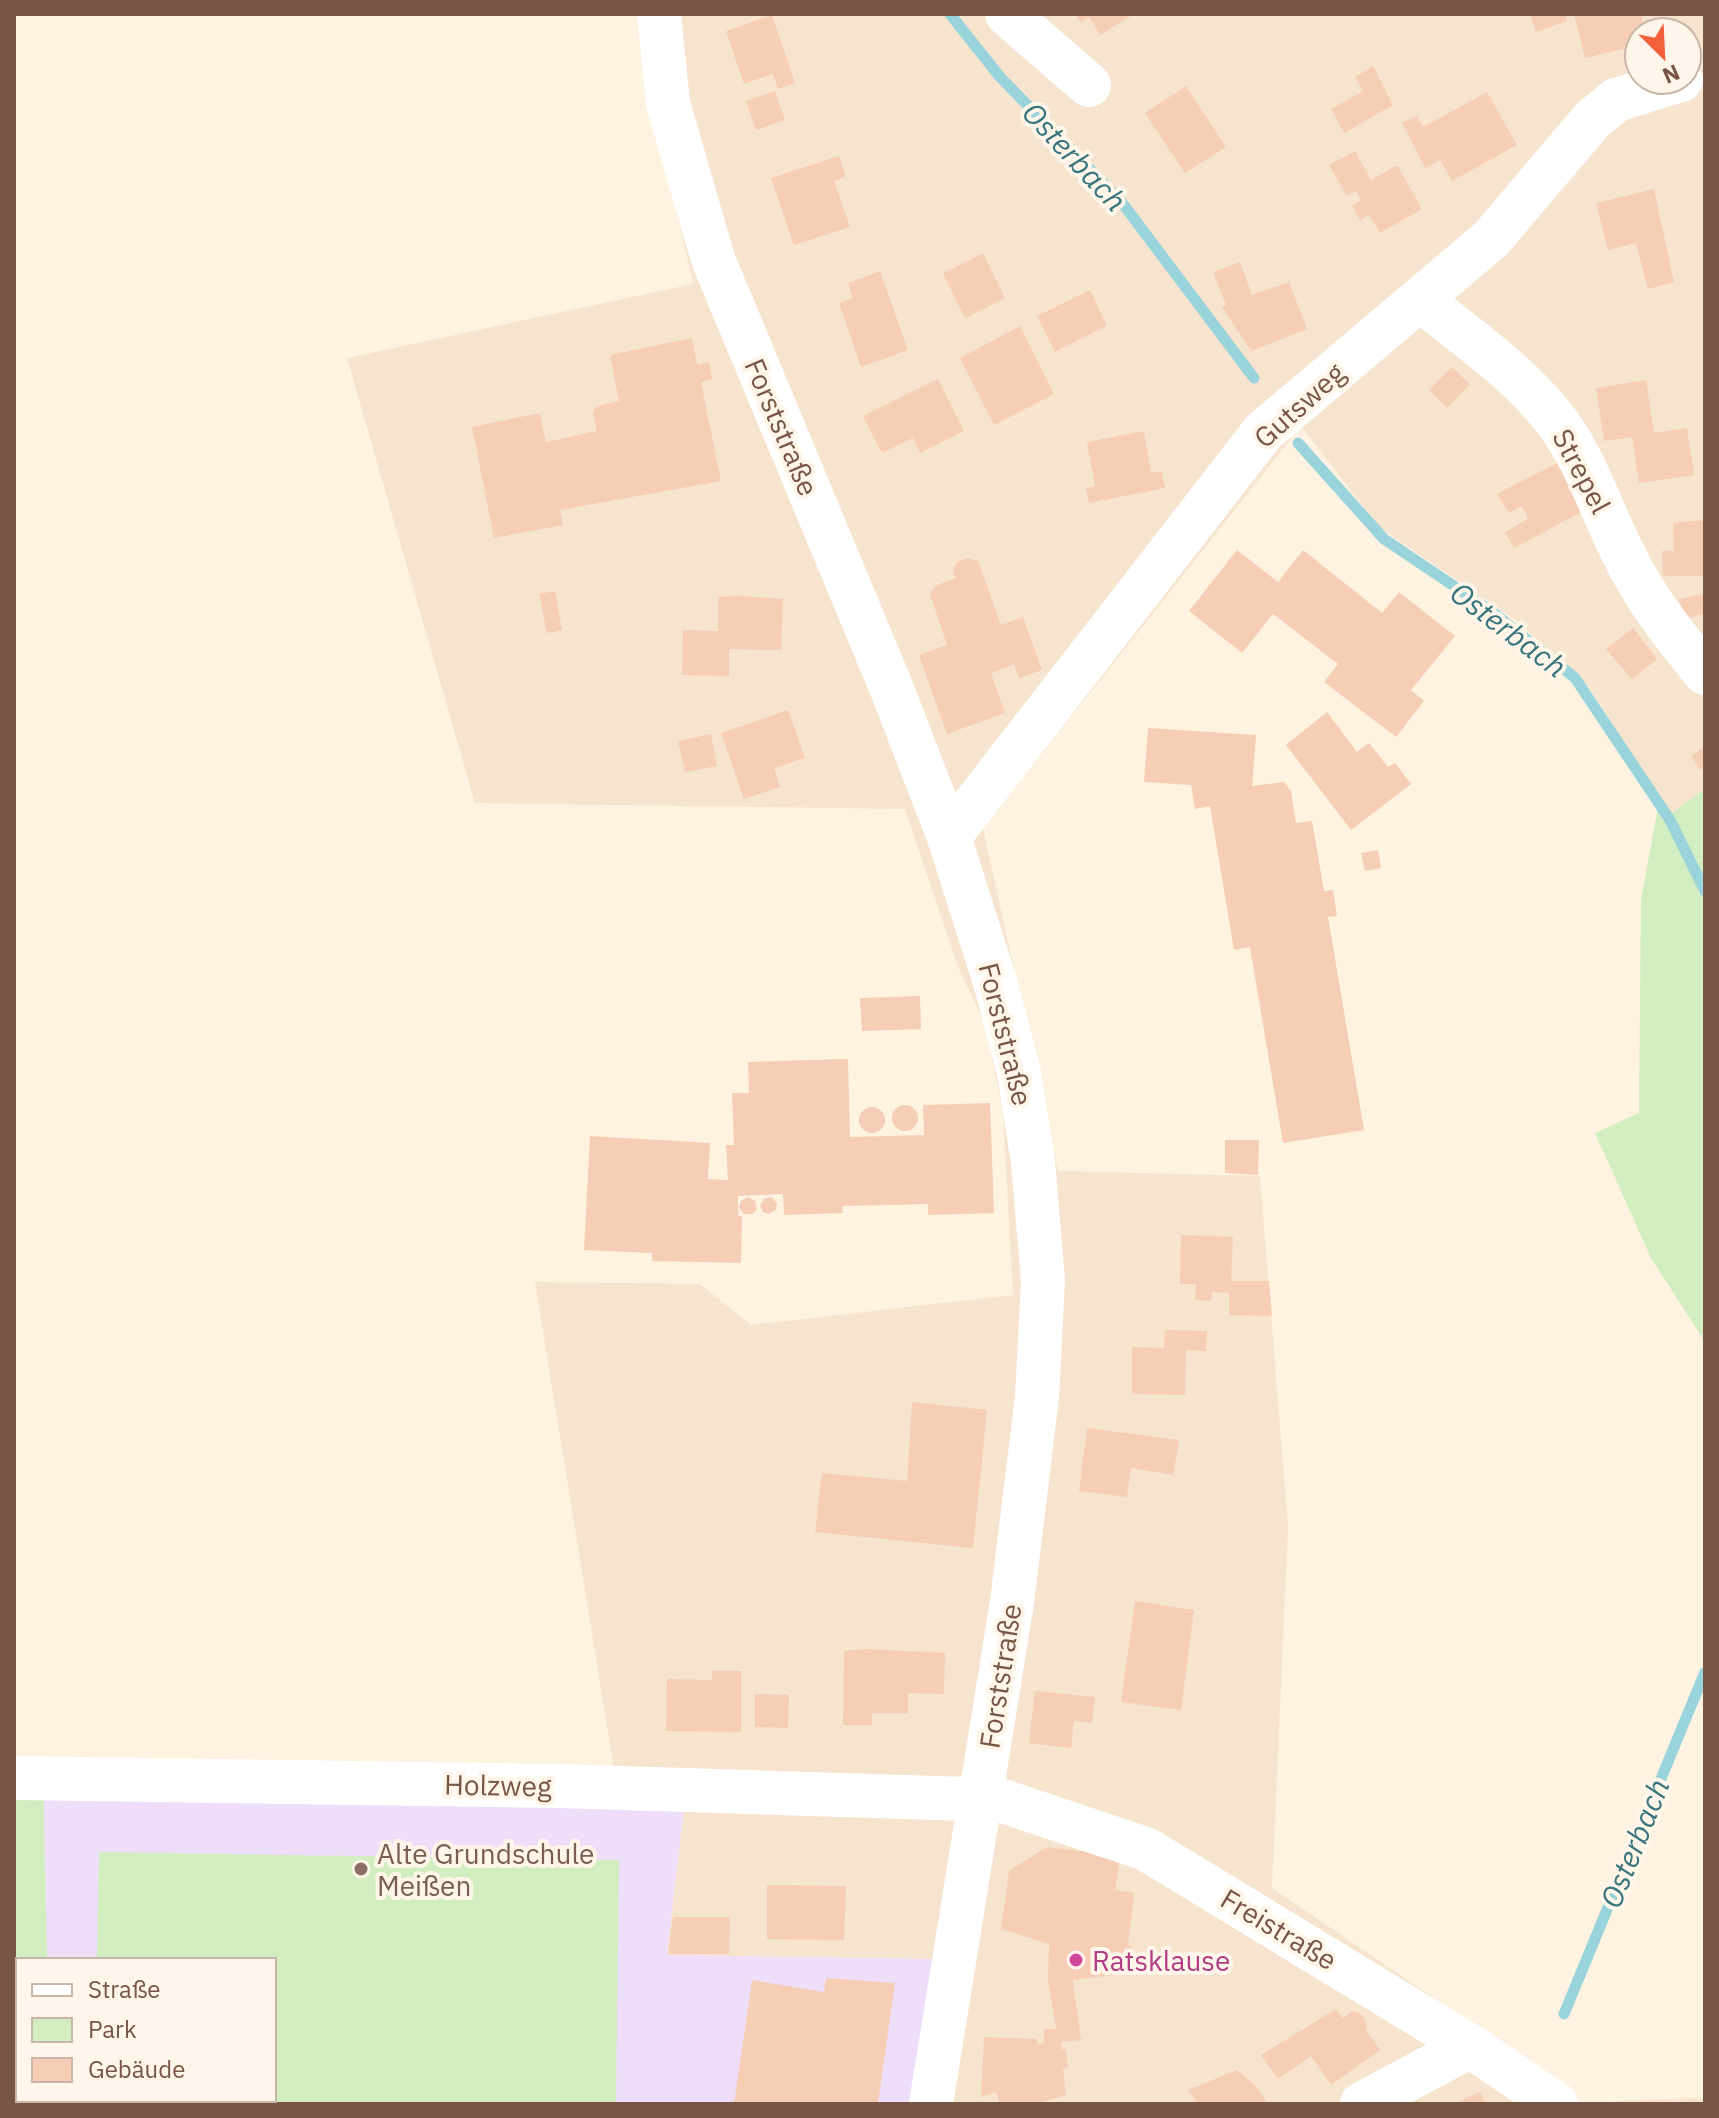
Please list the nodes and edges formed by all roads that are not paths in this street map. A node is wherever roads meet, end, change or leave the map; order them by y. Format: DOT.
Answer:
graph roads {
  1 [pos="659,14"];
  2 [pos="1007,14"];
  3 [pos="1089,85"];
  4 [pos="1629,96"];
  5 [pos="1422,301"];
  6 [pos="1705,673"];
  7 [pos="949,837"];
  8 [pos="14,1778"];
  9 [pos="981,1800"];
  10 [pos="1470,2046"];
  11 [pos="931,2104"];
  12 [pos="1362,2104"];
  13 [pos="1556,2104"];
  1 -- 7 [label="street, Forststraße"];
  2 -- 3 [label="street"];
  4 -- 5 [label="street, Gutsweg"];
  5 -- 6 [label="street, Strepel"];
  5 -- 7 [label="street, Gutsweg"];
  7 -- 9 [label="street, Forststraße"];
  8 -- 9 [label="street, Holzweg"];
  9 -- 10 [label="street, Freistraße"];
  9 -- 11 [label="street, Forststraße"];
  10 -- 12 [label="street"];
  10 -- 13 [label="street, Freistraße"];
}
